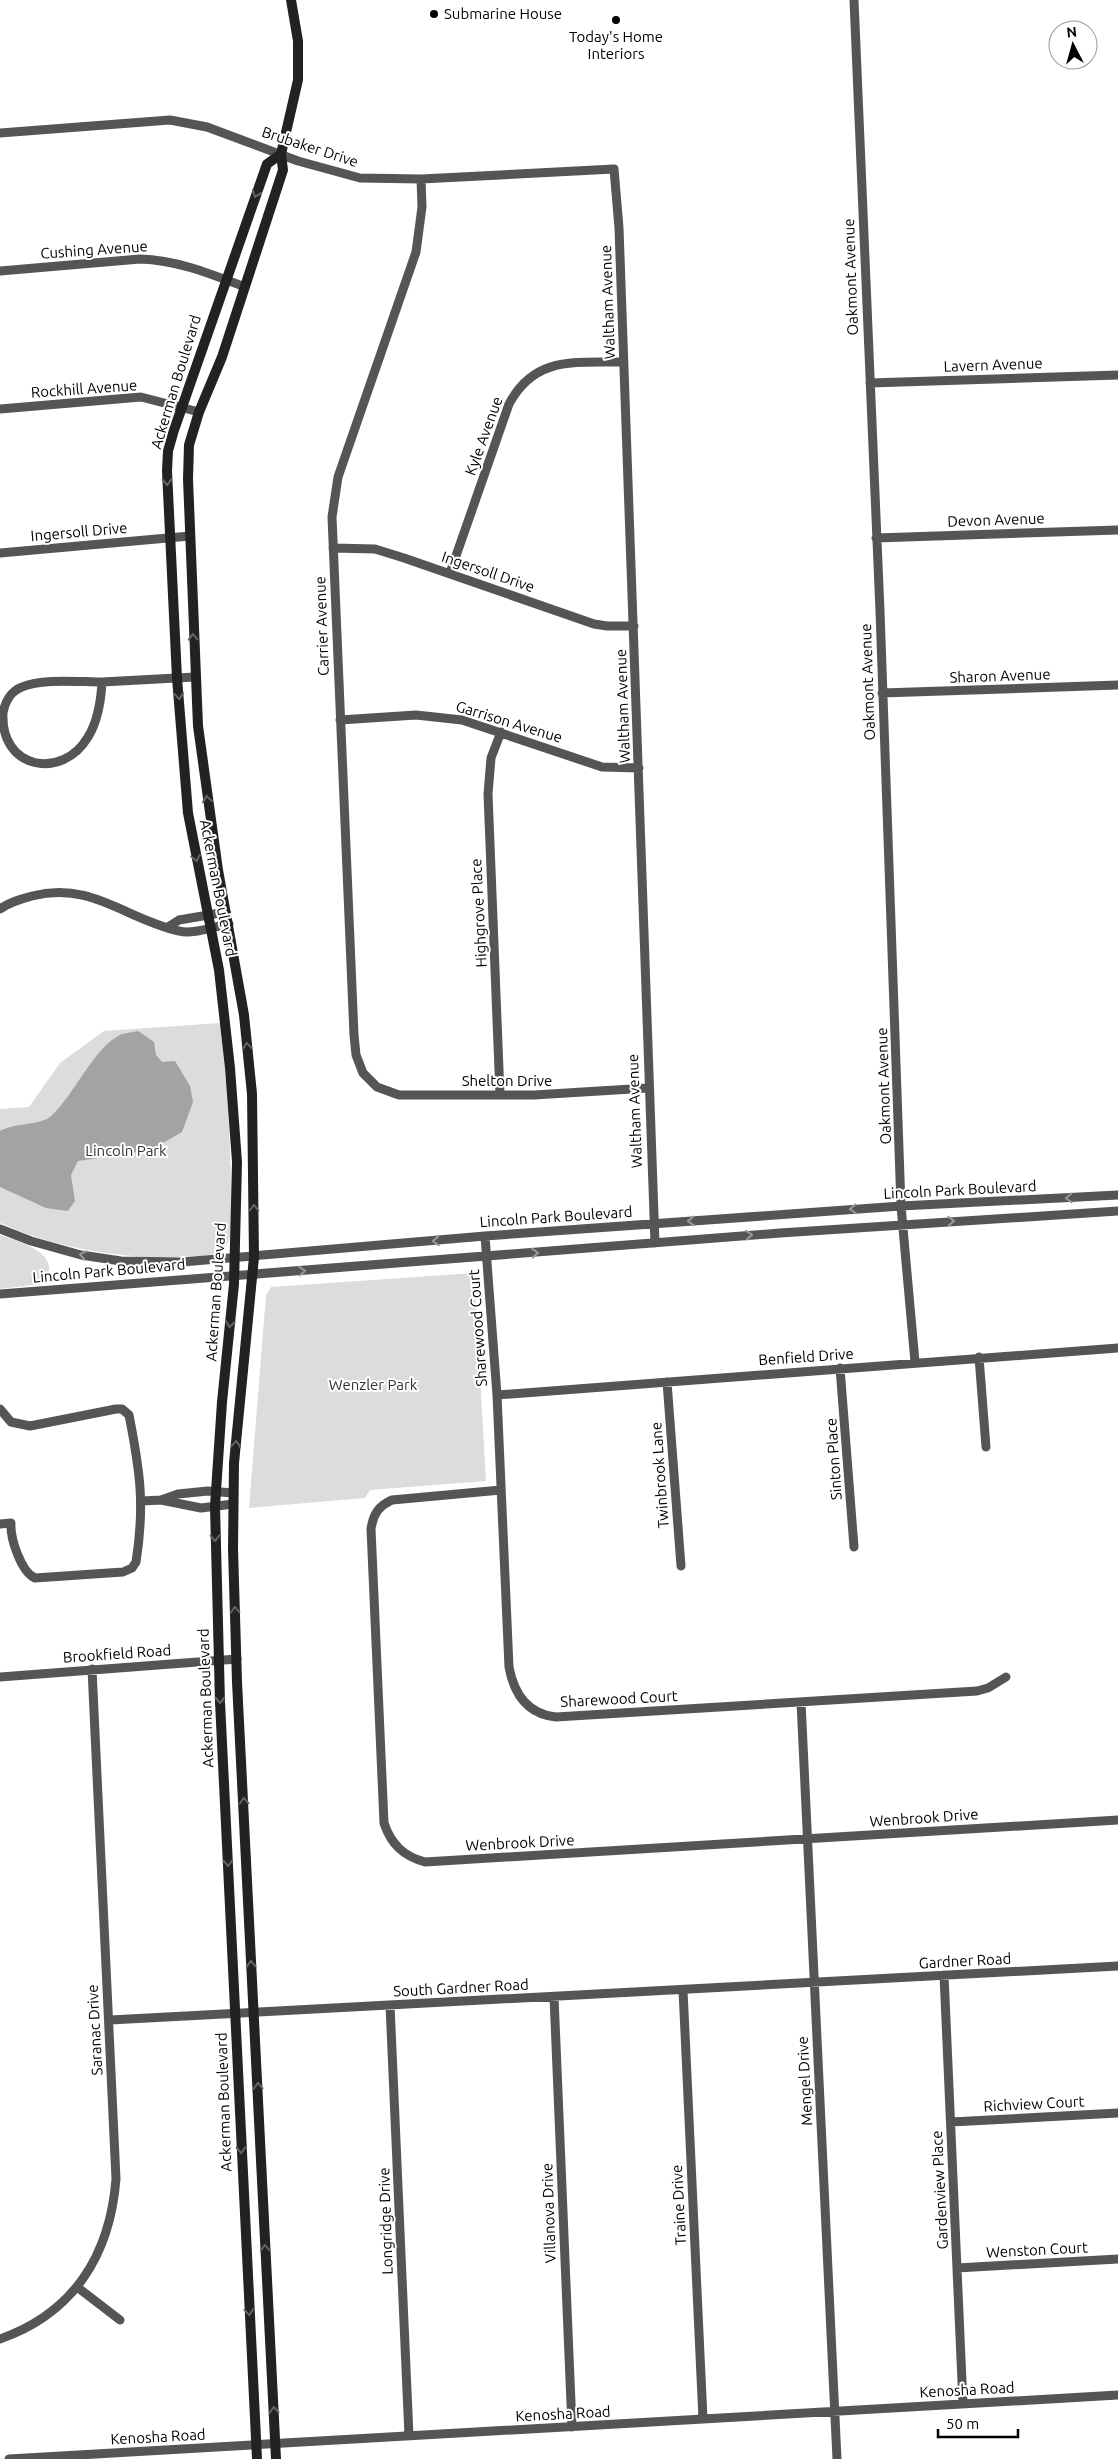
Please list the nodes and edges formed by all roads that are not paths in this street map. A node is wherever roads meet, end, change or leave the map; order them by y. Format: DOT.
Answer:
graph roads {
  1 [pos="291,0"];
  2 [pos="854,0"];
  3 [pos="0,133"];
  4 [pos="280,154"];
  5 [pos="614,169"];
  6 [pos="421,179"];
  7 [pos="0,271"];
  8 [pos="225,280"];
  9 [pos="245,287"];
  10 [pos="624,362"];
  11 [pos="1118,375"];
  12 [pos="870,383"];
  13 [pos="182,407"];
  14 [pos="0,409"];
  15 [pos="198,412"];
  16 [pos="1118,530"];
  17 [pos="190,536"];
  18 [pos="169,538"];
  19 [pos="876,538"];
  20 [pos="333,548"];
  21 [pos="0,552"];
  22 [pos="450,573"];
  23 [pos="634,626"];
  24 [pos="195,677"];
  25 [pos="177,678"];
  26 [pos="102,682"];
  27 [pos="1118,685"];
  28 [pos="882,693"];
  29 [pos="340,720"];
  30 [pos="501,732"];
  31 [pos="639,768"];
  32 [pos="0,909"];
  33 [pos="226,912"];
  34 [pos="208,915"];
  35 [pos="229,924"];
  36 [pos="210,927"];
  37 [pos="168,928"];
  38 [pos="370,1082"];
  39 [pos="648,1088"];
  40 [pos="500,1095"];
  41 [pos="1118,1195"];
  42 [pos="901,1206"];
  43 [pos="1118,1211"];
  44 [pos="653,1224"];
  45 [pos="902,1224"];
  46 [pos="0,1229"];
  47 [pos="485,1236"];
  48 [pos="655,1243"];
  49 [pos="254,1257"];
  50 [pos="486,1257"];
  51 [pos="236,1258"];
  52 [pos="253,1274"];
  53 [pos="235,1275"];
  54 [pos="0,1294"];
  55 [pos="1118,1348"];
  56 [pos="979,1357"];
  57 [pos="915,1362"];
  58 [pos="840,1368"];
  59 [pos="667,1382"];
  60 [pos="497,1395"];
  61 [pos="0,1409"];
  62 [pos="986,1447"];
  63 [pos="501,1490"];
  64 [pos="214,1492"];
  65 [pos="233,1493"];
  66 [pos="142,1500"];
  67 [pos="161,1500"];
  68 [pos="233,1504"];
  69 [pos="214,1506"];
  70 [pos="0,1524"];
  71 [pos="854,1547"];
  72 [pos="681,1566"];
  73 [pos="236,1659"];
  74 [pos="219,1660"];
  75 [pos="92,1669"];
  76 [pos="0,1677"];
  77 [pos="1006,1677"];
  78 [pos="801,1702"];
  79 [pos="1118,1820"];
  80 [pos="808,1840"];
  81 [pos="1118,1966"];
  82 [pos="944,1976"];
  83 [pos="814,1983"];
  84 [pos="683,1990"];
  85 [pos="554,1997"];
  86 [pos="390,2005"];
  87 [pos="254,2012"];
  88 [pos="236,2014"];
  89 [pos="110,2020"];
  90 [pos="1118,2113"];
  91 [pos="951,2122"];
  92 [pos="1118,2259"];
  93 [pos="957,2268"];
  94 [pos="77,2287"];
  95 [pos="120,2320"];
  96 [pos="0,2339"];
  97 [pos="1118,2395"];
  98 [pos="963,2404"];
  99 [pos="834,2412"];
  100 [pos="703,2419"];
  101 [pos="572,2427"];
  102 [pos="409,2436"];
  103 [pos="276,2443"];
  104 [pos="256,2444"];
  105 [pos="9,2459"];
  106 [pos="257,2459"];
  107 [pos="276,2459"];
  108 [pos="837,2459"];
  1 -- 4 [label="street, Ackerman Boulevard"];
  2 -- 12 [label="street, Oakmont Avenue"];
  3 -- 4 [label="street, Brubaker Drive"];
  4 -- 6 [label="street, Brubaker Drive"];
  4 -- 8 [label="street, Ackerman Boulevard, one-way"];
  4 -- 9 [label="street, Ackerman Boulevard"];
  5 -- 6 [label="street, Brubaker Drive"];
  5 -- 10 [label="street, Waltham Avenue"];
  6 -- 20 [label="street, Carrier Avenue"];
  7 -- 8 [label="street, Cushing Avenue"];
  8 -- 9 [label="street, Cushing Avenue"];
  8 -- 13 [label="street, Ackerman Boulevard"];
  9 -- 15 [label="street, Ackerman Boulevard"];
  10 -- 22 [label="street, Kyle Avenue"];
  10 -- 23 [label="street, Waltham Avenue"];
  11 -- 12 [label="street, Lavern Avenue"];
  12 -- 19 [label="street, Oakmont Avenue"];
  13 -- 14 [label="street, Rockhill Avenue"];
  13 -- 15 [label="street, Rockhill Avenue"];
  13 -- 18 [label="street, Ackerman Boulevard, one-way"];
  15 -- 17 [label="street, Ackerman Boulevard"];
  16 -- 19 [label="street, Devon Avenue"];
  17 -- 18 [label="street, Ingersoll Drive"];
  24 -- 17 [label="street, Ackerman Boulevard, one-way"];
  18 -- 21 [label="street, Ingersoll Drive"];
  18 -- 25 [label="street, Ackerman Boulevard"];
  19 -- 28 [label="street, Oakmont Avenue"];
  20 -- 22 [label="street, Ingersoll Drive"];
  20 -- 29 [label="street, Carrier Avenue"];
  22 -- 23 [label="street, Ingersoll Drive"];
  23 -- 31 [label="street, Waltham Avenue"];
  24 -- 25 [label="street"];
  33 -- 24 [label="street, Ackerman Boulevard, one-way"];
  25 -- 26 [label="street"];
  25 -- 34 [label="street, Ackerman Boulevard, one-way"];
  26 -- 26 [label="street"];
  27 -- 28 [label="street, Sharon Avenue"];
  28 -- 42 [label="street, Oakmont Avenue"];
  29 -- 30 [label="street, Garrison Avenue"];
  29 -- 38 [label="street, Carrier Avenue"];
  30 -- 31 [label="street, Garrison Avenue"];
  30 -- 40 [label="street, Highgrove Place"];
  31 -- 39 [label="street, Waltham Avenue"];
  32 -- 37 [label="street"];
  33 -- 34 [label="street"];
  33 -- 35 [label="street, Ackerman Boulevard"];
  34 -- 36 [label="street, Ackerman Boulevard"];
  34 -- 37 [label="street"];
  35 -- 36 [label="street"];
  49 -- 35 [label="street, Ackerman Boulevard, one-way"];
  36 -- 37 [label="street"];
  36 -- 51 [label="street, Ackerman Boulevard"];
  38 -- 40 [label="street, Shelton Drive"];
  39 -- 40 [label="street, Shelton Drive"];
  39 -- 44 [label="street, Waltham Avenue"];
  41 -- 42 [label="street, Lincoln Park Boulevard, one-way"];
  42 -- 44 [label="street, Lincoln Park Boulevard, one-way"];
  42 -- 45 [label="street, Oakmont Avenue"];
  45 -- 43 [label="street, Lincoln Park Boulevard, one-way"];
  44 -- 47 [label="street, Lincoln Park Boulevard"];
  44 -- 48 [label="street, Waltham Avenue"];
  48 -- 45 [label="street, Lincoln Park Boulevard, one-way"];
  45 -- 57 [label="street, Oakmont Avenue"];
  51 -- 46 [label="street, Lincoln Park Boulevard, one-way"];
  47 -- 49 [label="street, Lincoln Park Boulevard, one-way"];
  47 -- 50 [label="street, Sharewood Court"];
  50 -- 48 [label="street, Lincoln Park Boulevard, one-way"];
  49 -- 51 [label="street, Lincoln Park Boulevard"];
  49 -- 52 [label="street, Ackerman Boulevard"];
  52 -- 50 [label="street, Lincoln Park Boulevard, one-way"];
  50 -- 60 [label="street, Sharewood Court"];
  51 -- 53 [label="street, Ackerman Boulevard"];
  52 -- 53 [label="street, Lincoln Park Boulevard"];
  65 -- 52 [label="street, Ackerman Boulevard, one-way"];
  53 -- 54 [label="street, Lincoln Park Boulevard"];
  53 -- 64 [label="street, Ackerman Boulevard, one-way"];
  55 -- 56 [label="street, Benfield Drive"];
  56 -- 57 [label="street, Benfield Drive"];
  56 -- 62 [label="street"];
  57 -- 58 [label="street, Benfield Drive"];
  58 -- 59 [label="street, Benfield Drive"];
  58 -- 71 [label="street, Sinton Place"];
  59 -- 60 [label="street, Benfield Drive"];
  59 -- 72 [label="street, Twinbrook Lane"];
  60 -- 63 [label="street, Sharewood Court"];
  61 -- 66 [label="street"];
  63 -- 78 [label="street, Sharewood Court"];
  63 -- 80 [label="street, Wenbrook Drive"];
  64 -- 65 [label="street"];
  64 -- 67 [label="street"];
  64 -- 69 [label="street, Ackerman Boulevard"];
  65 -- 68 [label="street, Ackerman Boulevard"];
  66 -- 67 [label="street"];
  66 -- 70 [label="street"];
  67 -- 69 [label="street"];
  68 -- 69 [label="street"];
  73 -- 68 [label="street, Ackerman Boulevard, one-way"];
  69 -- 74 [label="street, Ackerman Boulevard, one-way"];
  73 -- 74 [label="street, Brookfield Road"];
  87 -- 73 [label="street, Ackerman Boulevard, one-way"];
  74 -- 75 [label="street, Brookfield Road"];
  74 -- 88 [label="street, Ackerman Boulevard, one-way"];
  75 -- 76 [label="street, Brookfield Road"];
  75 -- 89 [label="street, Saranac Drive"];
  77 -- 78 [label="street, Sharewood Court"];
  78 -- 80 [label="street, Mengel Drive"];
  79 -- 80 [label="street, Wenbrook Drive"];
  80 -- 83 [label="street, Mengel Drive"];
  81 -- 82 [label="street, Gardner Road"];
  82 -- 83 [label="street, Gardner Road"];
  82 -- 91 [label="street, Gardenview Place"];
  83 -- 84 [label="street, South Gardner Road"];
  83 -- 99 [label="street, Mengel Drive"];
  84 -- 85 [label="street, South Gardner Road"];
  84 -- 100 [label="street, Traine Drive"];
  85 -- 86 [label="street, South Gardner Road"];
  85 -- 101 [label="street, Villanova Drive"];
  86 -- 87 [label="street, South Gardner Road"];
  86 -- 102 [label="street, Longridge Drive"];
  87 -- 88 [label="street, South Gardner Road"];
  103 -- 87 [label="street, Ackerman Boulevard, one-way"];
  88 -- 89 [label="street, South Gardner Road"];
  88 -- 104 [label="street, Ackerman Boulevard, one-way"];
  89 -- 94 [label="street, Saranac Drive"];
  90 -- 91 [label="street, Richview Court"];
  91 -- 93 [label="street, Gardenview Place"];
  92 -- 93 [label="street, Wenston Court"];
  93 -- 98 [label="street, Gardenview Place"];
  94 -- 95 [label="street"];
  94 -- 96 [label="street, Saranac Drive"];
  97 -- 98 [label="street, Kenosha Road"];
  98 -- 99 [label="street, Kenosha Road"];
  99 -- 100 [label="street, Kenosha Road"];
  99 -- 108 [label="street, Mengel Drive"];
  100 -- 101 [label="street, Kenosha Road"];
  101 -- 102 [label="street, Kenosha Road"];
  102 -- 103 [label="street, Kenosha Road"];
  103 -- 104 [label="street, Kenosha Road"];
  103 -- 107 [label="street, Ackerman Boulevard"];
  104 -- 105 [label="street, Kenosha Road"];
  104 -- 106 [label="street, Ackerman Boulevard"];
}
